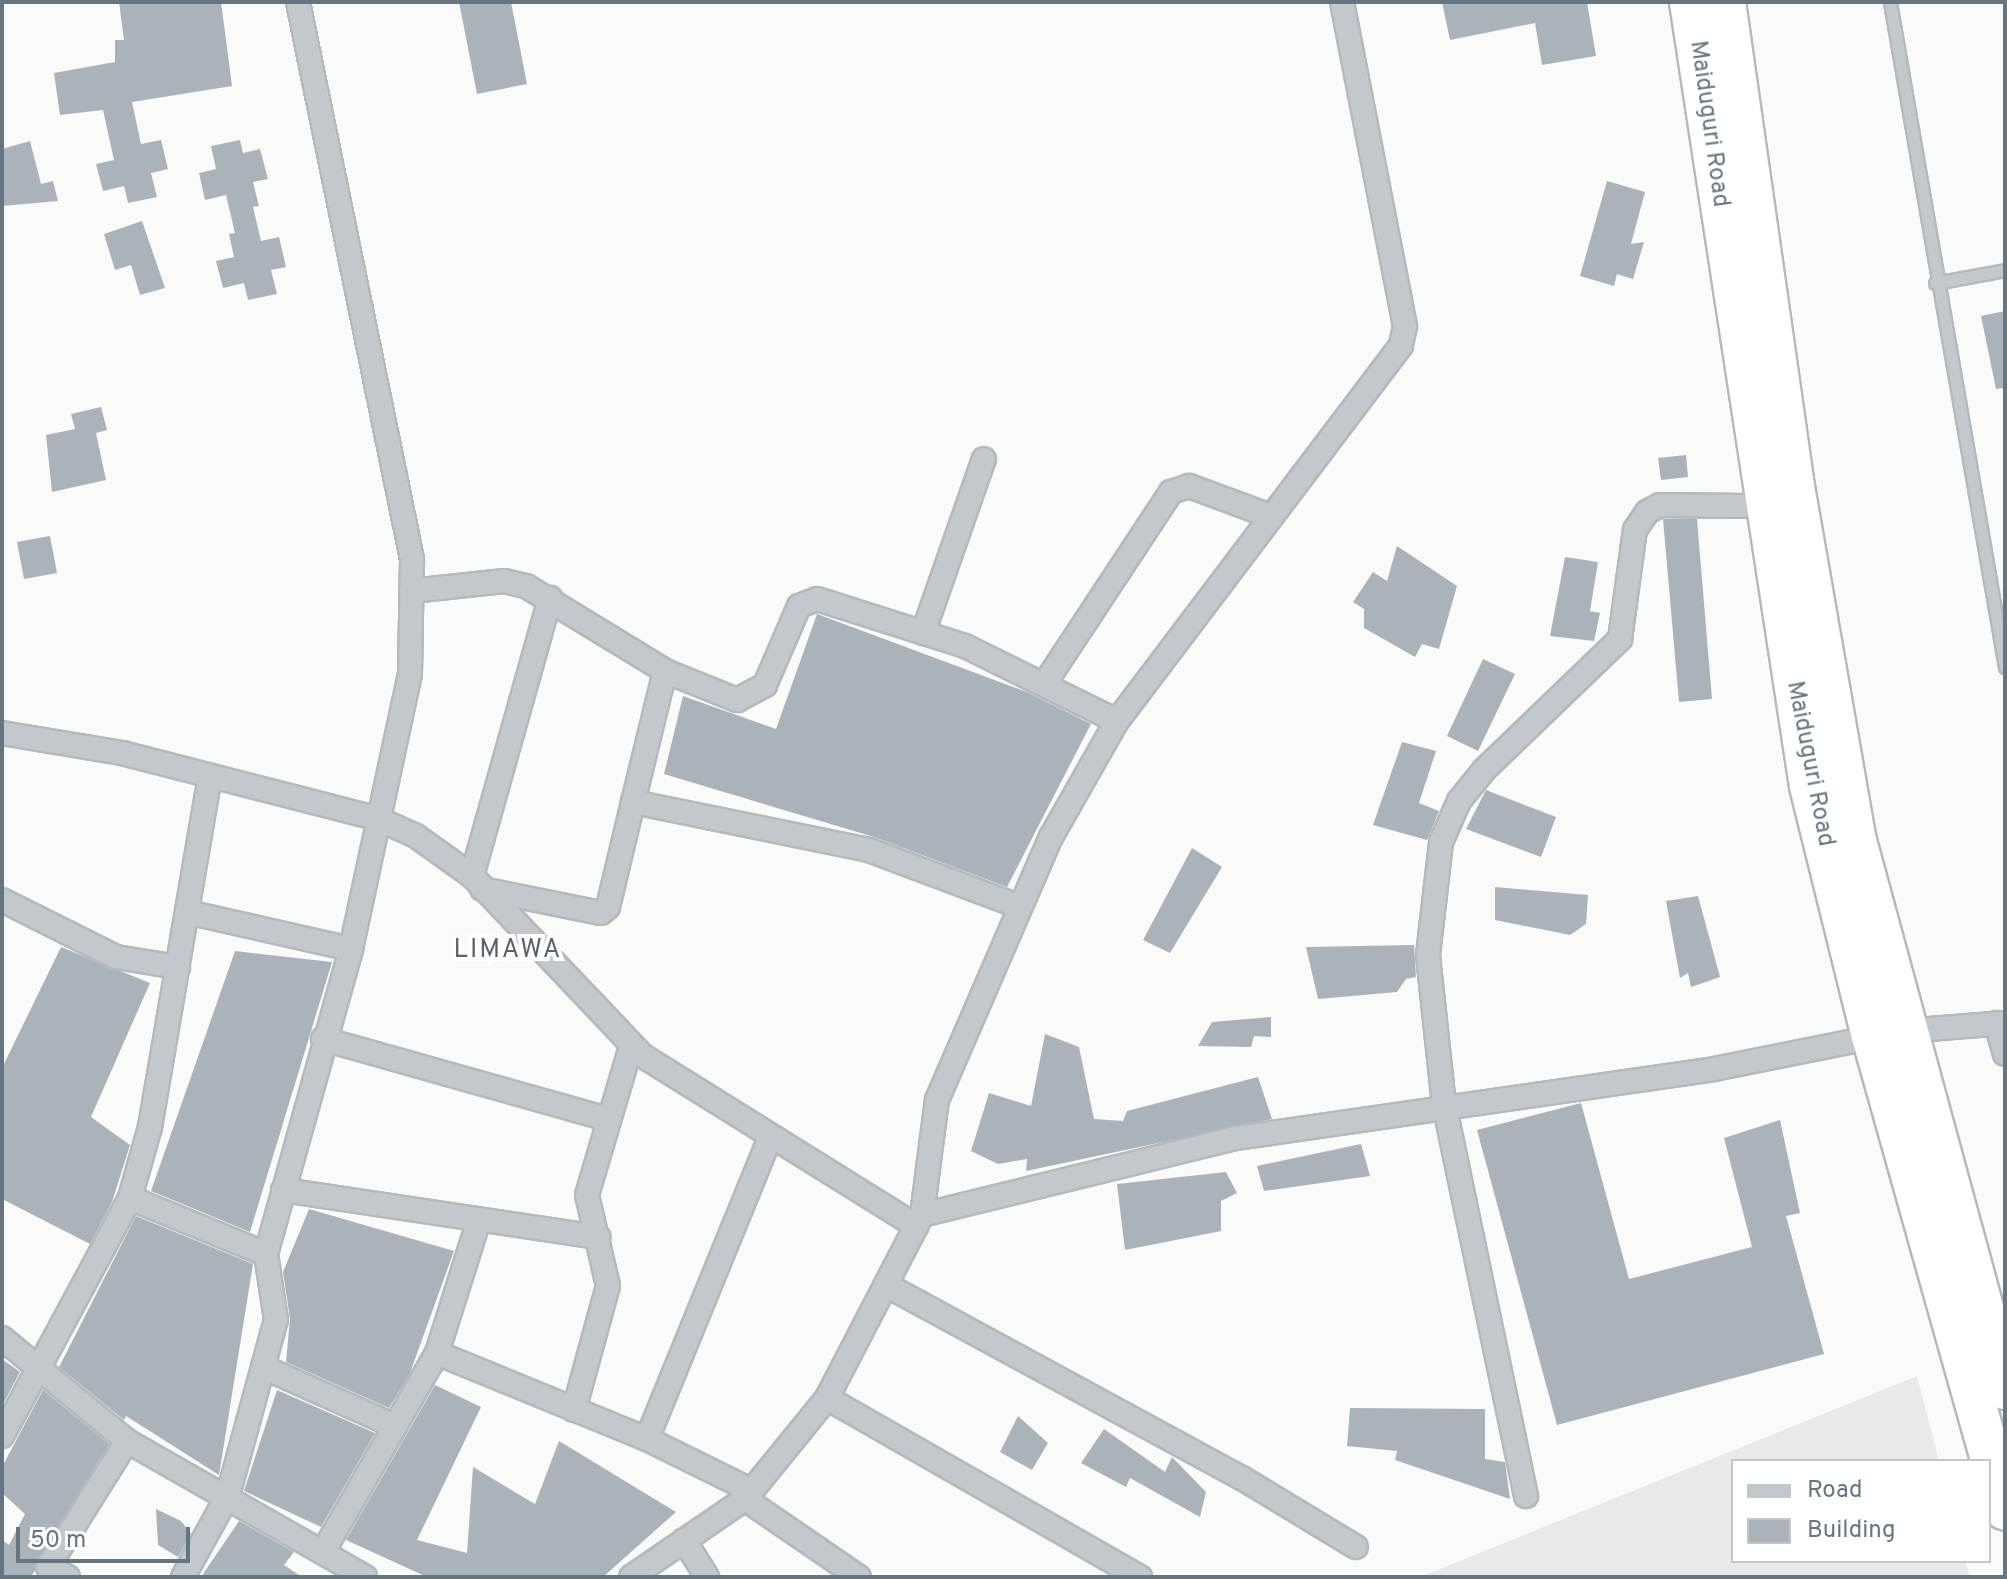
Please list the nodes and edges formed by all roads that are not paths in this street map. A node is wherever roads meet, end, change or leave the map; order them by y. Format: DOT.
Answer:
graph roads {
  1 [pos="298,2"];
  2 [pos="1342,2"];
  3 [pos="1690,2"];
  4 [pos="1725,2"];
  5 [pos="1890,2"];
  6 [pos="2005,270"];
  7 [pos="1935,283"];
  8 [pos="984,459"];
  9 [pos="1763,506"];
  10 [pos="1270,516"];
  11 [pos="411,591"];
  12 [pos="550,598"];
  13 [pos="923,633"];
  14 [pos="2005,667"];
  15 [pos="665,671"];
  16 [pos="1045,683"];
  17 [pos="1117,721"];
  18 [pos="2,733"];
  19 [pos="210,776"];
  20 [pos="633,802"];
  21 [pos="376,818"];
  22 [pos="477,883"];
  23 [pos="2,900"];
  24 [pos="1018,906"];
  25 [pos="187,912"];
  26 [pos="351,949"];
  27 [pos="178,967"];
  28 [pos="2000,1023"];
  29 [pos="1888,1033"];
  30 [pos="323,1039"];
  31 [pos="631,1046"];
  32 [pos="2005,1054"];
  33 [pos="1444,1105"];
  34 [pos="608,1119"];
  35 [pos="770,1137"];
  36 [pos="283,1190"];
  37 [pos="130,1198"];
  38 [pos="919,1220"];
  39 [pos="478,1223"];
  40 [pos="599,1237"];
  41 [pos="266,1254"];
  42 [pos="888,1286"];
  43 [pos="2,1338"];
  44 [pos="437,1353"];
  45 [pos="263,1367"];
  46 [pos="40,1371"];
  47 [pos="2005,1389"];
  48 [pos="827,1398"];
  49 [pos="574,1410"];
  50 [pos="395,1426"];
  51 [pos="2,1436"];
  52 [pos="647,1439"];
  53 [pos="127,1441"];
  54 [pos="228,1495"];
  55 [pos="748,1495"];
  56 [pos="1526,1496"];
  57 [pos="2005,1510"];
  58 [pos="684,1540"];
  59 [pos="1356,1547"];
  60 [pos="323,1552"];
  61 [pos="53,1574"];
  62 [pos="183,1577"];
  63 [pos="365,1577"];
  64 [pos="631,1577"];
  65 [pos="707,1577"];
  66 [pos="859,1577"];
  67 [pos="1140,1577"];
  1 -- 11 [label="street"];
  2 -- 10 [label="street"];
  3 -- 9 [label="highway, Maiduguri Road"];
  4 -- 29 [label="highway, Maiduguri Road"];
  5 -- 7 [label="lane"];
  6 -- 7 [label="lane"];
  7 -- 14 [label="lane"];
  8 -- 13 [label="street"];
  9 -- 29 [label="highway, Maiduguri Road"];
  9 -- 33 [label="street"];
  10 -- 16 [label="street"];
  10 -- 17 [label="street"];
  11 -- 12 [label="street"];
  11 -- 21 [label="street"];
  12 -- 15 [label="street"];
  12 -- 22 [label="street"];
  13 -- 15 [label="street"];
  13 -- 16 [label="street"];
  15 -- 20 [label="street"];
  16 -- 17 [label="street"];
  17 -- 24 [label="street"];
  18 -- 19 [label="street"];
  19 -- 21 [label="street"];
  19 -- 25 [label="street"];
  20 -- 22 [label="street"];
  20 -- 24 [label="street"];
  21 -- 22 [label="street"];
  21 -- 26 [label="street"];
  22 -- 31 [label="street"];
  23 -- 27 [label="street"];
  24 -- 38 [label="street"];
  25 -- 26 [label="street"];
  25 -- 27 [label="street"];
  26 -- 30 [label="street"];
  27 -- 37 [label="street"];
  28 -- 29 [label="street"];
  28 -- 32 [label="street"];
  29 -- 33 [label="street"];
  29 -- 47 [label="highway, Maiduguri Road"];
  29 -- 57 [label="highway, Maiduguri Road"];
  30 -- 34 [label="street"];
  30 -- 36 [label="street"];
  31 -- 34 [label="street"];
  31 -- 35 [label="street"];
  33 -- 38 [label="street"];
  33 -- 56 [label="street"];
  34 -- 40 [label="street"];
  35 -- 38 [label="street"];
  35 -- 52 [label="street"];
  36 -- 39 [label="street"];
  36 -- 41 [label="street"];
  37 -- 41 [label="street"];
  37 -- 46 [label="street"];
  38 -- 42 [label="street"];
  39 -- 40 [label="street"];
  39 -- 44 [label="street"];
  40 -- 49 [label="street"];
  41 -- 45 [label="street"];
  42 -- 48 [label="street"];
  42 -- 59 [label="street"];
  43 -- 46 [label="street"];
  44 -- 49 [label="street"];
  44 -- 50 [label="street"];
  45 -- 50 [label="street"];
  45 -- 54 [label="street"];
  46 -- 51 [label="street"];
  46 -- 53 [label="street"];
  48 -- 55 [label="street"];
  48 -- 67 [label="street"];
  49 -- 52 [label="street"];
  50 -- 60 [label="street"];
  52 -- 55 [label="street"];
  53 -- 54 [label="street"];
  53 -- 61 [label="street"];
  54 -- 60 [label="street"];
  54 -- 62 [label="street"];
  55 -- 58 [label="street"];
  55 -- 66 [label="street"];
  58 -- 64 [label="street"];
  58 -- 65 [label="street"];
  60 -- 63 [label="street"];
}
